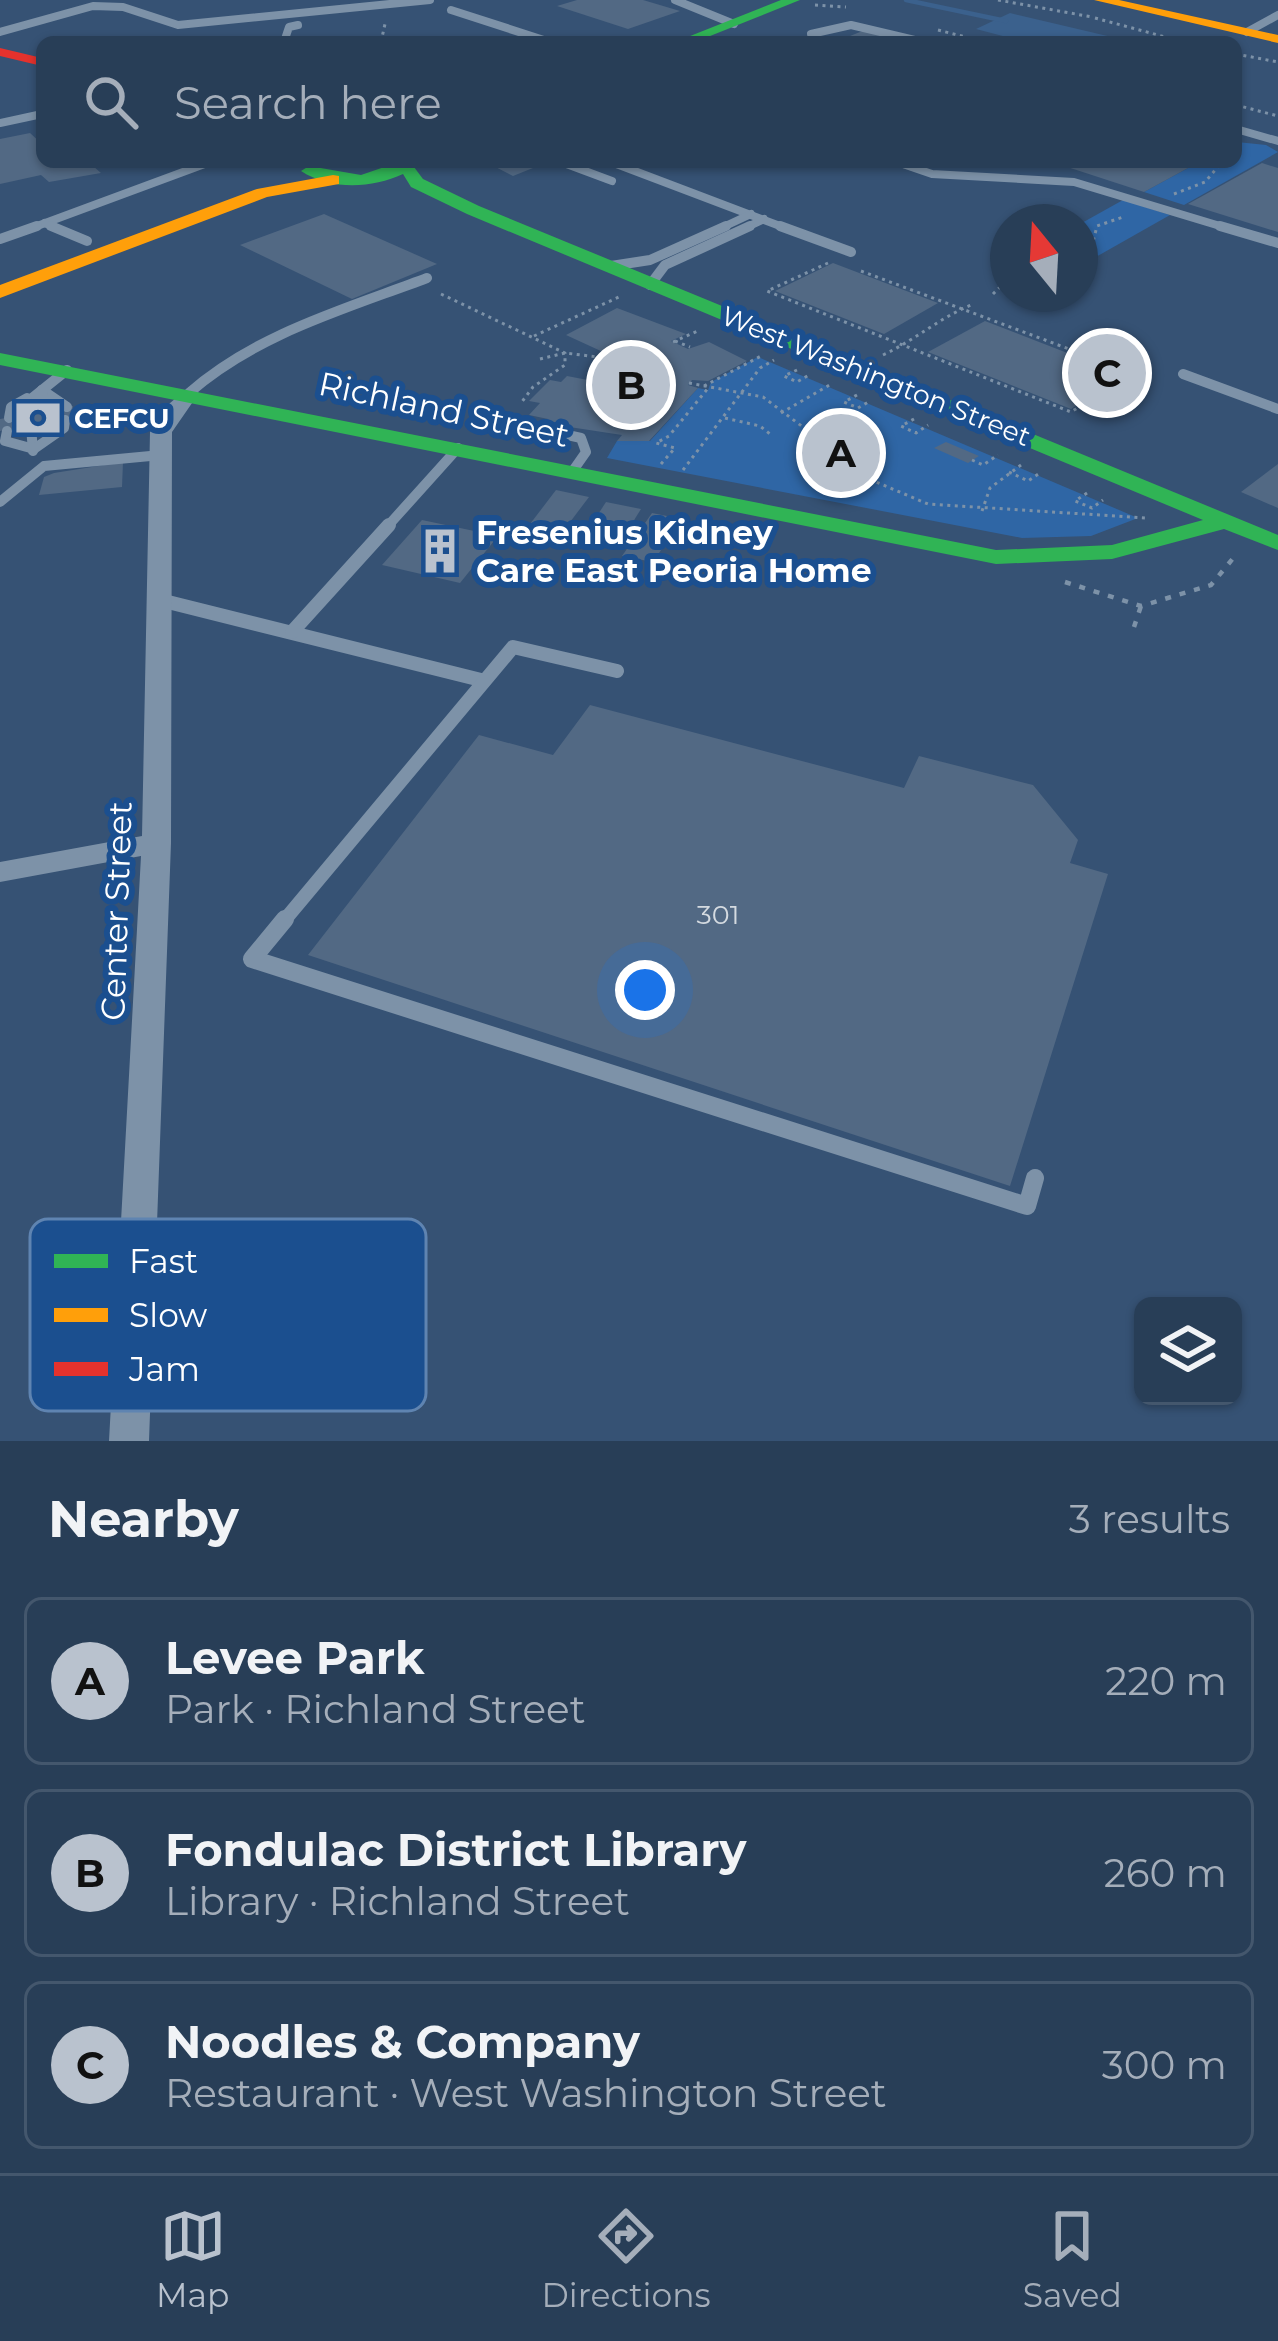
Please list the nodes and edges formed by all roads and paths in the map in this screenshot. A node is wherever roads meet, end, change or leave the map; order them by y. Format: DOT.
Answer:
graph roads {
  1 [pos="430,0"];
  2 [pos="675,0"];
  3 [pos="793,0"];
  4 [pos="1092,8"];
  5 [pos="451,10"];
  6 [pos="387,15"];
  7 [pos="734,24"];
  8 [pos="298,25"];
  9 [pos="1266,26"];
  10 [pos="0,32"];
  11 [pos="812,34"];
  12 [pos="286,36"];
  13 [pos="382,36"];
  14 [pos="516,36"];
  15 [pos="699,36"];
  16 [pos="898,36"];
  17 [pos="1168,36"];
  18 [pos="0,52"];
  19 [pos="36,61"];
  20 [pos="1278,62"];
  21 [pos="0,67"];
  22 [pos="36,75"];
  23 [pos="1242,107"];
  24 [pos="36,115"];
  25 [pos="1278,116"];
  26 [pos="0,123"];
  27 [pos="1242,131"];
  28 [pos="1278,141"];
  29 [pos="194,168"];
  30 [pos="263,168"];
  31 [pos="306,168"];
  32 [pos="396,168"];
  33 [pos="410,168"];
  34 [pos="576,168"];
  35 [pos="627,168"];
  36 [pos="914,168"];
  37 [pos="1217,168"];
  38 [pos="346,180"];
  39 [pos="612,182"];
  40 [pos="1162,200"];
  41 [pos="472,211"];
  42 [pos="751,214"];
  43 [pos="1133,214"];
  44 [pos="764,219"];
  45 [pos="45,223"];
  46 [pos="1098,230"];
  47 [pos="0,239"];
  48 [pos="87,241"];
  49 [pos="1278,243"];
  50 [pos="851,252"];
  51 [pos="833,260"];
  52 [pos="608,268"];
  53 [pos="855,269"];
  54 [pos="0,274"];
  55 [pos="427,278"];
  56 [pos="650,285"];
  57 [pos="0,292"];
  58 [pos="436,292"];
  59 [pos="774,295"];
  60 [pos="621,296"];
  61 [pos="757,302"];
  62 [pos="974,304"];
  63 [pos="814,310"];
  64 [pos="964,310"];
  65 [pos="797,319"];
  66 [pos="860,328"];
  67 [pos="700,330"];
  68 [pos="534,336"];
  69 [pos="843,337"];
  70 [pos="902,345"];
  71 [pos="690,347"];
  72 [pos="565,353"];
  73 [pos="763,355"];
  74 [pos="0,359"];
  75 [pos="540,359"];
  76 [pos="614,359"];
  77 [pos="773,360"];
  78 [pos="870,362"];
  79 [pos="950,364"];
  80 [pos="1144,366"];
  81 [pos="67,370"];
  82 [pos="797,370"];
  83 [pos="1132,373"];
  84 [pos="934,374"];
  85 [pos="1184,374"];
  86 [pos="809,375"];
  87 [pos="842,378"];
  88 [pos="689,382"];
  89 [pos="706,386"];
  90 [pos="43,390"];
  91 [pos="190,393"];
  92 [pos="745,394"];
  93 [pos="856,395"];
  94 [pos="871,401"];
  95 [pos="1278,409"];
  96 [pos="781,412"];
  97 [pos="1071,412"];
  98 [pos="512,415"];
  99 [pos="492,418"];
  100 [pos="725,418"];
  101 [pos="38,419"];
  102 [pos="914,419"];
  103 [pos="1055,422"];
  104 [pos="928,425"];
  105 [pos="770,434"];
  106 [pos="819,436"];
  107 [pos="806,441"];
  108 [pos="458,448"];
  109 [pos="33,453"];
  110 [pos="161,455"];
  111 [pos="998,455"];
  112 [pos="808,456"];
  113 [pos="842,457"];
  114 [pos="972,460"];
  115 [pos="662,464"];
  116 [pos="1021,465"];
  117 [pos="572,472"];
  118 [pos="1009,472"];
  119 [pos="1040,472"];
  120 [pos="679,476"];
  121 [pos="1087,493"];
  122 [pos="1103,500"];
  123 [pos="0,502"];
  124 [pos="982,511"];
  125 [pos="1147,518"];
  126 [pos="1223,520"];
  127 [pos="1278,543"];
  128 [pos="1235,556"];
  129 [pos="1065,582"];
  130 [pos="156,599"];
  131 [pos="1142,606"];
  132 [pos="1134,627"];
  133 [pos="292,632"];
  134 [pos="617,671"];
  135 [pos="481,680"];
  136 [pos="156,843"];
  137 [pos="0,872"];
  138 [pos="1035,1178"];
  139 [pos="139,1219"];
  140 [pos="130,1411"];
  141 [pos="129,1441"];
  1 -- 10 [label="lane"];
  2 -- 7 [label="lane"];
  3 -- 7 [label="street"];
  4 -- 9 [label="street"];
  4 -- 17 [label="path"];
  5 -- 14 [label="lane"];
  6 -- 13 [label="path"];
  7 -- 15 [label="street"];
  8 -- 12 [label="lane"];
  9 -- 20 [label="path"];
  11 -- 16 [label="lane"];
  18 -- 19 [label="street"];
  21 -- 22 [label="street"];
  23 -- 25 [label="path"];
  24 -- 26 [label="lane"];
  27 -- 28 [label="lane"];
  29 -- 45 [label="lane"];
  30 -- 48 [label="street"];
  31 -- 38 [label="street"];
  32 -- 38 [label="street"];
  33 -- 41 [label="street, West Washington Street"];
  34 -- 39 [label="lane"];
  35 -- 42 [label="lane"];
  36 -- 49 [label="lane"];
  37 -- 40 [label="path"];
  38 -- 41 [label="street, West Washington Street"];
  38 -- 57 [label="street"];
  41 -- 52 [label="street, West Washington Street"];
  42 -- 44 [label="lane"];
  42 -- 52 [label="lane"];
  43 -- 46 [label="path"];
  44 -- 50 [label="lane"];
  44 -- 56 [label="lane"];
  45 -- 47 [label="lane"];
  45 -- 48 [label="lane"];
  48 -- 54 [label="street"];
  51 -- 59 [label="path"];
  52 -- 56 [label="street, West Washington Street"];
  53 -- 64 [label="path"];
  55 -- 91 [label="lane"];
  56 -- 126 [label="street, West Washington Street"];
  58 -- 68 [label="path"];
  59 -- 61 [label="path"];
  59 -- 63 [label="path"];
  60 -- 68 [label="path"];
  62 -- 64 [label="path"];
  63 -- 65 [label="path"];
  63 -- 66 [label="path"];
  64 -- 70 [label="path"];
  64 -- 83 [label="path"];
  66 -- 69 [label="path"];
  66 -- 70 [label="path"];
  67 -- 71 [label="path"];
  68 -- 72 [label="path"];
  70 -- 78 [label="path"];
  70 -- 79 [label="path"];
  72 -- 75 [label="path"];
  72 -- 76 [label="path"];
  72 -- 98 [label="path"];
  73 -- 89 [label="path"];
  74 -- 81 [label="street, Richland Street"];
  77 -- 92 [label="path"];
  79 -- 84 [label="path"];
  79 -- 97 [label="path"];
  80 -- 83 [label="path"];
  81 -- 90 [label="lane"];
  81 -- 91 [label="street, Richland Street"];
  82 -- 86 [label="path"];
  83 -- 97 [label="path"];
  85 -- 95 [label="lane"];
  87 -- 96 [label="path"];
  88 -- 89 [label="path"];
  89 -- 92 [label="path"];
  89 -- 115 [label="path"];
  90 -- 101 [label="lane"];
  90 -- 101 [label="lane"];
  90 -- 101 [label="lane"];
  91 -- 108 [label="street, Richland Street"];
  91 -- 110 [label="street, Center Street"];
  92 -- 96 [label="path"];
  92 -- 100 [label="path"];
  93 -- 94 [label="path"];
  96 -- 106 [label="path"];
  97 -- 103 [label="path"];
  99 -- 117 [label="lane"];
  100 -- 105 [label="path"];
  100 -- 120 [label="path"];
  101 -- 109 [label="lane"];
  101 -- 109 [label="lane"];
  101 -- 109 [label="lane"];
  102 -- 104 [label="path"];
  106 -- 107 [label="path"];
  106 -- 113 [label="path"];
  108 -- 117 [label="street, Richland Street"];
  108 -- 133 [label="lane"];
  110 -- 123 [label="lane"];
  110 -- 130 [label="street, Center Street"];
  111 -- 114 [label="path"];
  112 -- 113 [label="path"];
  113 -- 124 [label="path"];
  116 -- 118 [label="path"];
  117 -- 126 [label="street, Richland Street"];
  118 -- 119 [label="path"];
  118 -- 124 [label="path"];
  121 -- 122 [label="path"];
  124 -- 125 [label="path"];
  126 -- 127 [label="street, West Washington Street"];
  128 -- 131 [label="path"];
  129 -- 131 [label="path"];
  130 -- 133 [label="lane"];
  130 -- 136 [label="street, Center Street"];
  131 -- 132 [label="path"];
  133 -- 135 [label="lane"];
  134 -- 135 [label="lane"];
  135 -- 138 [label="lane"];
  136 -- 137 [label="street"];
  136 -- 139 [label="street, Center Street"];
  140 -- 141 [label="street, Center Street"];
}
